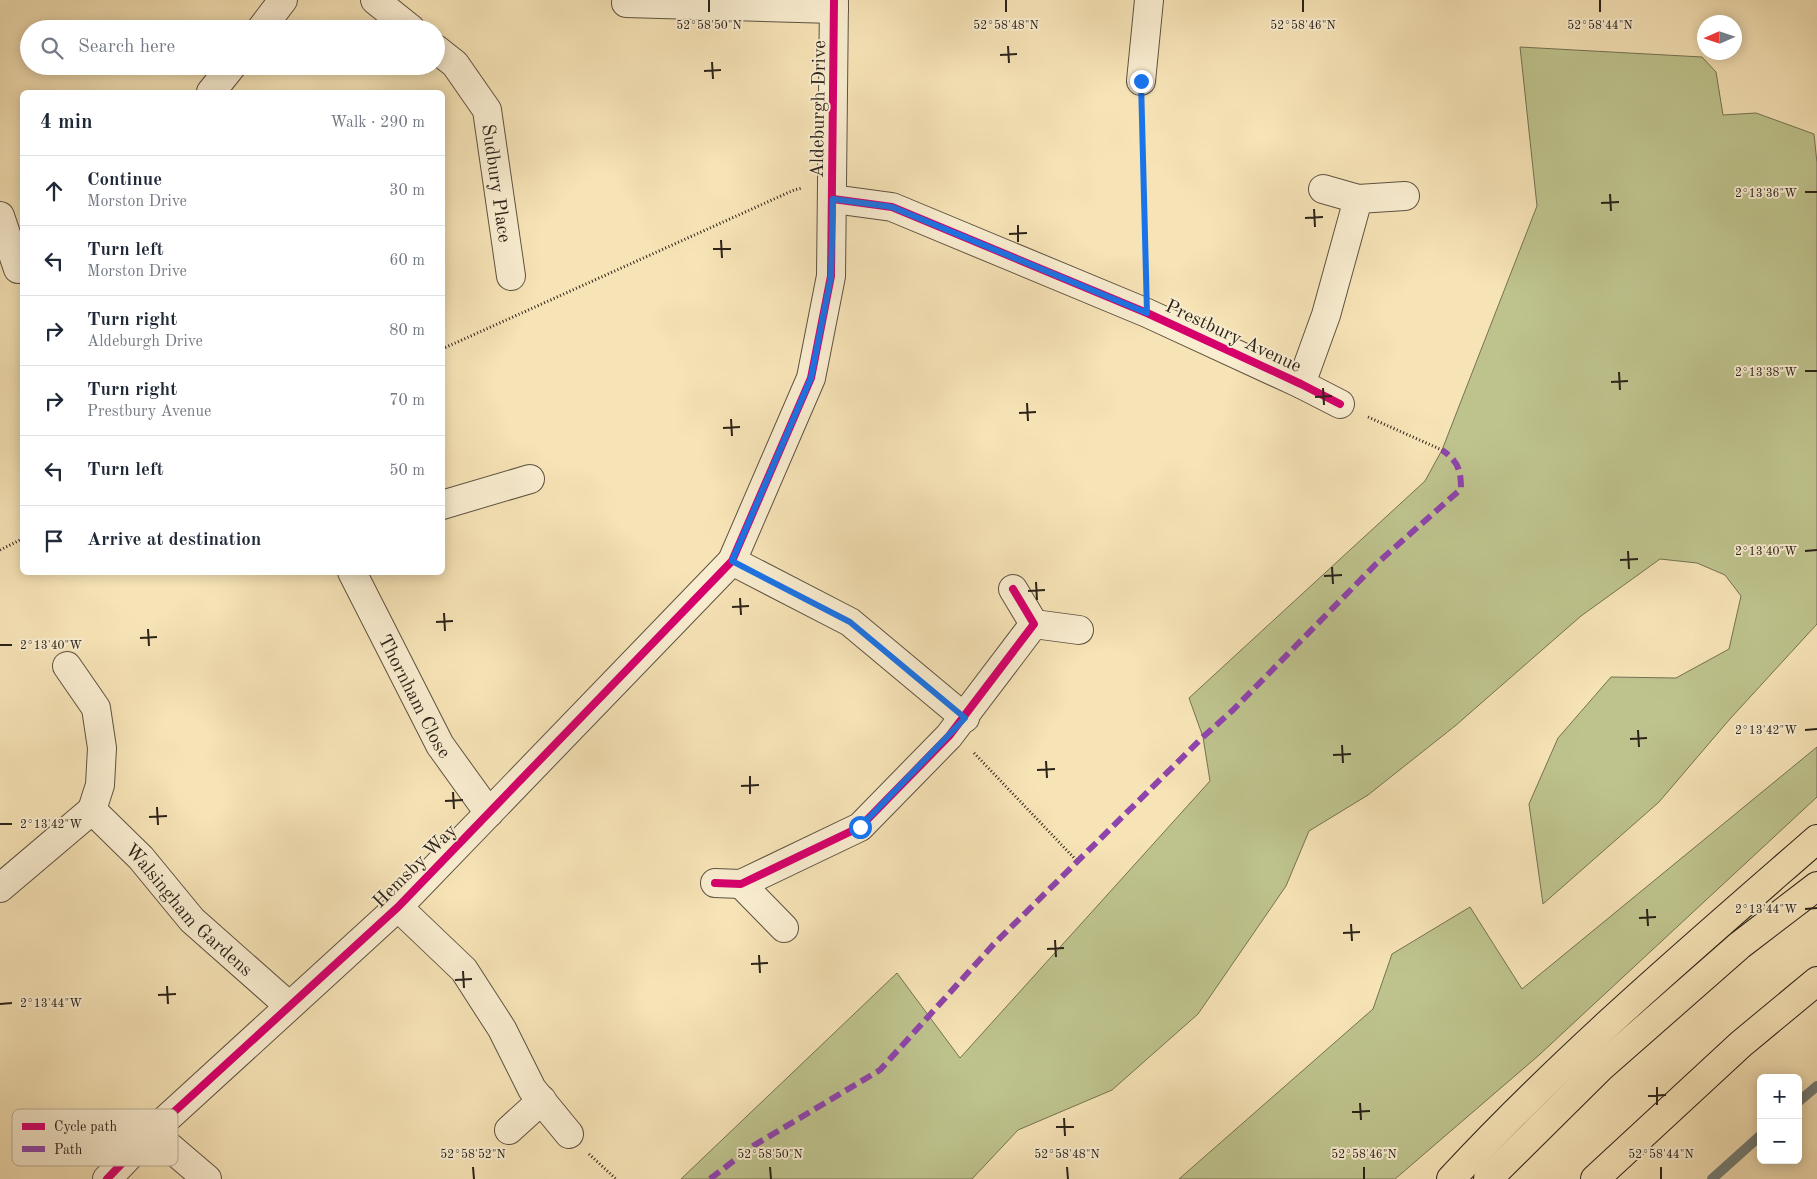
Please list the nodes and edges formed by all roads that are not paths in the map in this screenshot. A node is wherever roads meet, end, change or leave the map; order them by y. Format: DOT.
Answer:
graph roads {
  1 [pos="284,0"];
  2 [pos="375,0"];
  3 [pos="1149,0"];
  4 [pos="626,4"];
  5 [pos="834,5"];
  6 [pos="268,20"];
  7 [pos="400,20"];
  8 [pos="445,56"];
  9 [pos="225,75"];
  10 [pos="1141,81"];
  11 [pos="213,90"];
  12 [pos="1323,189"];
  13 [pos="832,191"];
  14 [pos="1404,196"];
  15 [pos="1358,199"];
  16 [pos="0,216"];
  17 [pos="13,270"];
  18 [pos="511,276"];
  19 [pos="1300,384"];
  20 [pos="1340,404"];
  21 [pos="530,479"];
  22 [pos="445,504"];
  23 [pos="732,561"];
  24 [pos="354,575"];
  25 [pos="1013,589"];
  26 [pos="1034,624"];
  27 [pos="1079,630"];
  28 [pos="68,666"];
  29 [pos="959,724"];
  30 [pos="92,810"];
  31 [pos="489,813"];
  32 [pos="1817,839"];
  33 [pos="1817,886"];
  34 [pos="0,888"];
  35 [pos="398,907"];
  36 [pos="784,928"];
  37 [pos="1817,981"];
  38 [pos="1817,995"];
  39 [pos="288,1005"];
  40 [pos="1741,1044"];
  41 [pos="542,1100"];
  42 [pos="177,1109"];
  43 [pos="509,1130"];
  44 [pos="569,1134"];
  45 [pos="178,1154"];
  46 [pos="119,1166"];
  47 [pos="107,1179"];
  48 [pos="207,1179"];
  49 [pos="1451,1179"];
  50 [pos="1488,1179"];
  51 [pos="1594,1179"];
  1 -- 6 [label="street"];
  2 -- 7 [label="street"];
  3 -- 10 [label="street"];
  4 -- 5 [label="street, Aldeburgh Drive"];
  5 -- 13 [label="street, Aldeburgh Drive"];
  8 -- 18 [label="street, Sudbury Place"];
  9 -- 11 [label="street"];
  12 -- 15 [label="street"];
  13 -- 19 [label="street, Prestbury Avenue"];
  13 -- 23 [label="street, Aldeburgh Drive"];
  14 -- 15 [label="street"];
  15 -- 19 [label="street, Prestbury Avenue"];
  16 -- 17 [label="street"];
  19 -- 20 [label="street, Prestbury Avenue"];
  21 -- 22 [label="street"];
  23 -- 29 [label="street"];
  23 -- 31 [label="street, Hemsby Way"];
  24 -- 31 [label="street, Thornham Close"];
  25 -- 26 [label="street"];
  26 -- 27 [label="street"];
  26 -- 29 [label="street"];
  28 -- 30 [label="street"];
  29 -- 36 [label="street"];
  30 -- 34 [label="street"];
  30 -- 39 [label="street, Walsingham Gardens"];
  31 -- 35 [label="street, Hemsby Way"];
  32 -- 49 [label="highway"];
  33 -- 50 [label="highway"];
  35 -- 39 [label="street, Hemsby Way"];
  35 -- 41 [label="street"];
  37 -- 40 [label="highway"];
  38 -- 40 [label="highway"];
  39 -- 42 [label="street, Hemsby Way"];
  40 -- 51 [label="highway"];
  41 -- 43 [label="street"];
  41 -- 44 [label="street"];
  45 -- 48 [label="street"];
  46 -- 47 [label="street, Hemsby Way"];
}
